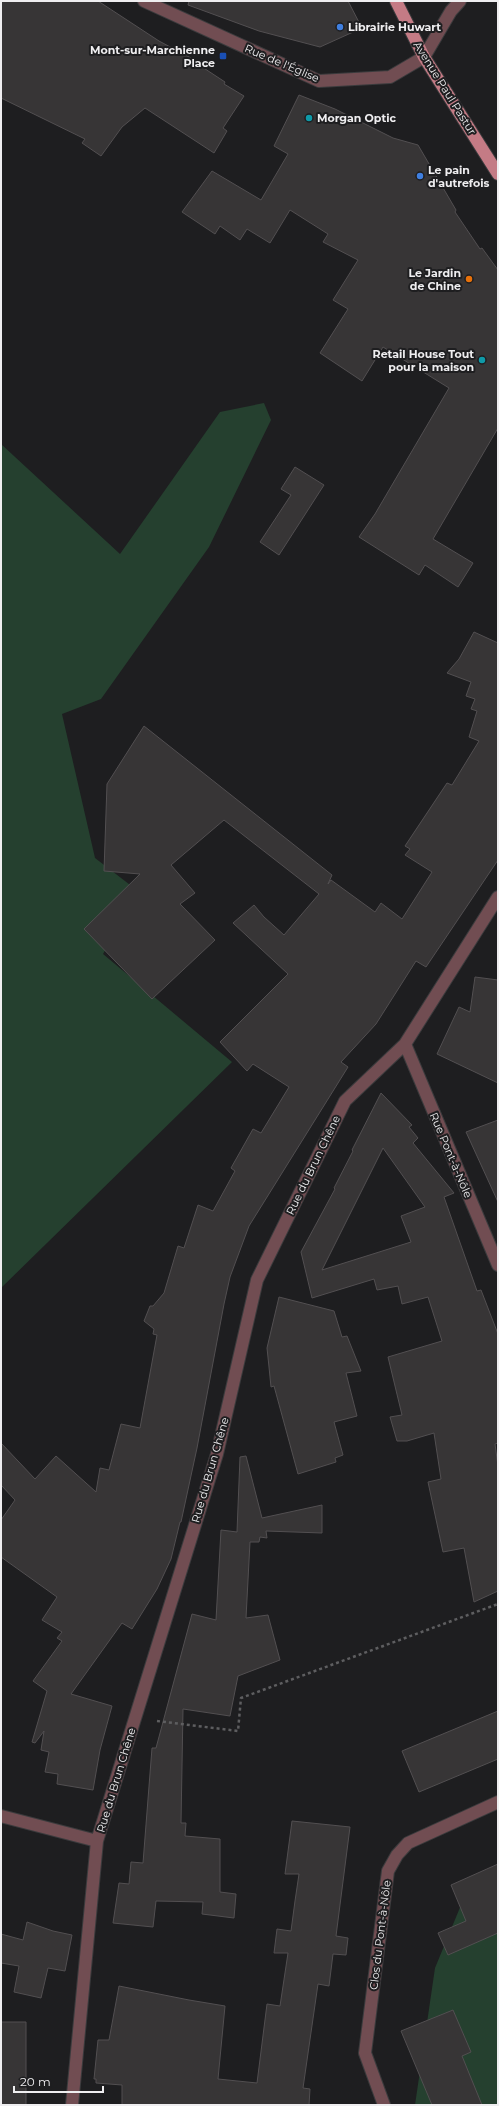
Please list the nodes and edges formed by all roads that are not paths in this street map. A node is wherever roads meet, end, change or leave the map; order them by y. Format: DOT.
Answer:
graph roads {
  1 [pos="144,1"];
  2 [pos="396,1"];
  3 [pos="460,1"];
  4 [pos="424,57"];
  5 [pos="498,174"];
  6 [pos="498,897"];
  7 [pos="405,1044"];
  8 [pos="498,1265"];
  9 [pos="498,1802"];
  10 [pos="1,1816"];
  11 [pos="97,1841"];
  12 [pos="72,2105"];
  13 [pos="384,2105"];
  1 -- 4 [label="street, Rue de l'Église"];
  2 -- 4 [label="main road, Avenue Paul Pastur"];
  3 -- 4 [label="street"];
  4 -- 5 [label="main road, Avenue Paul Pastur"];
  6 -- 7 [label="street, Rue du Brun Chêne"];
  7 -- 8 [label="street, Rue Pont-à-Nôle"];
  7 -- 11 [label="street, Rue du Brun Chêne"];
  9 -- 13 [label="street, Clos du Pont-à-Nôle"];
  10 -- 11 [label="street"];
  11 -- 12 [label="street, Rue du Brun Chêne"];
}
